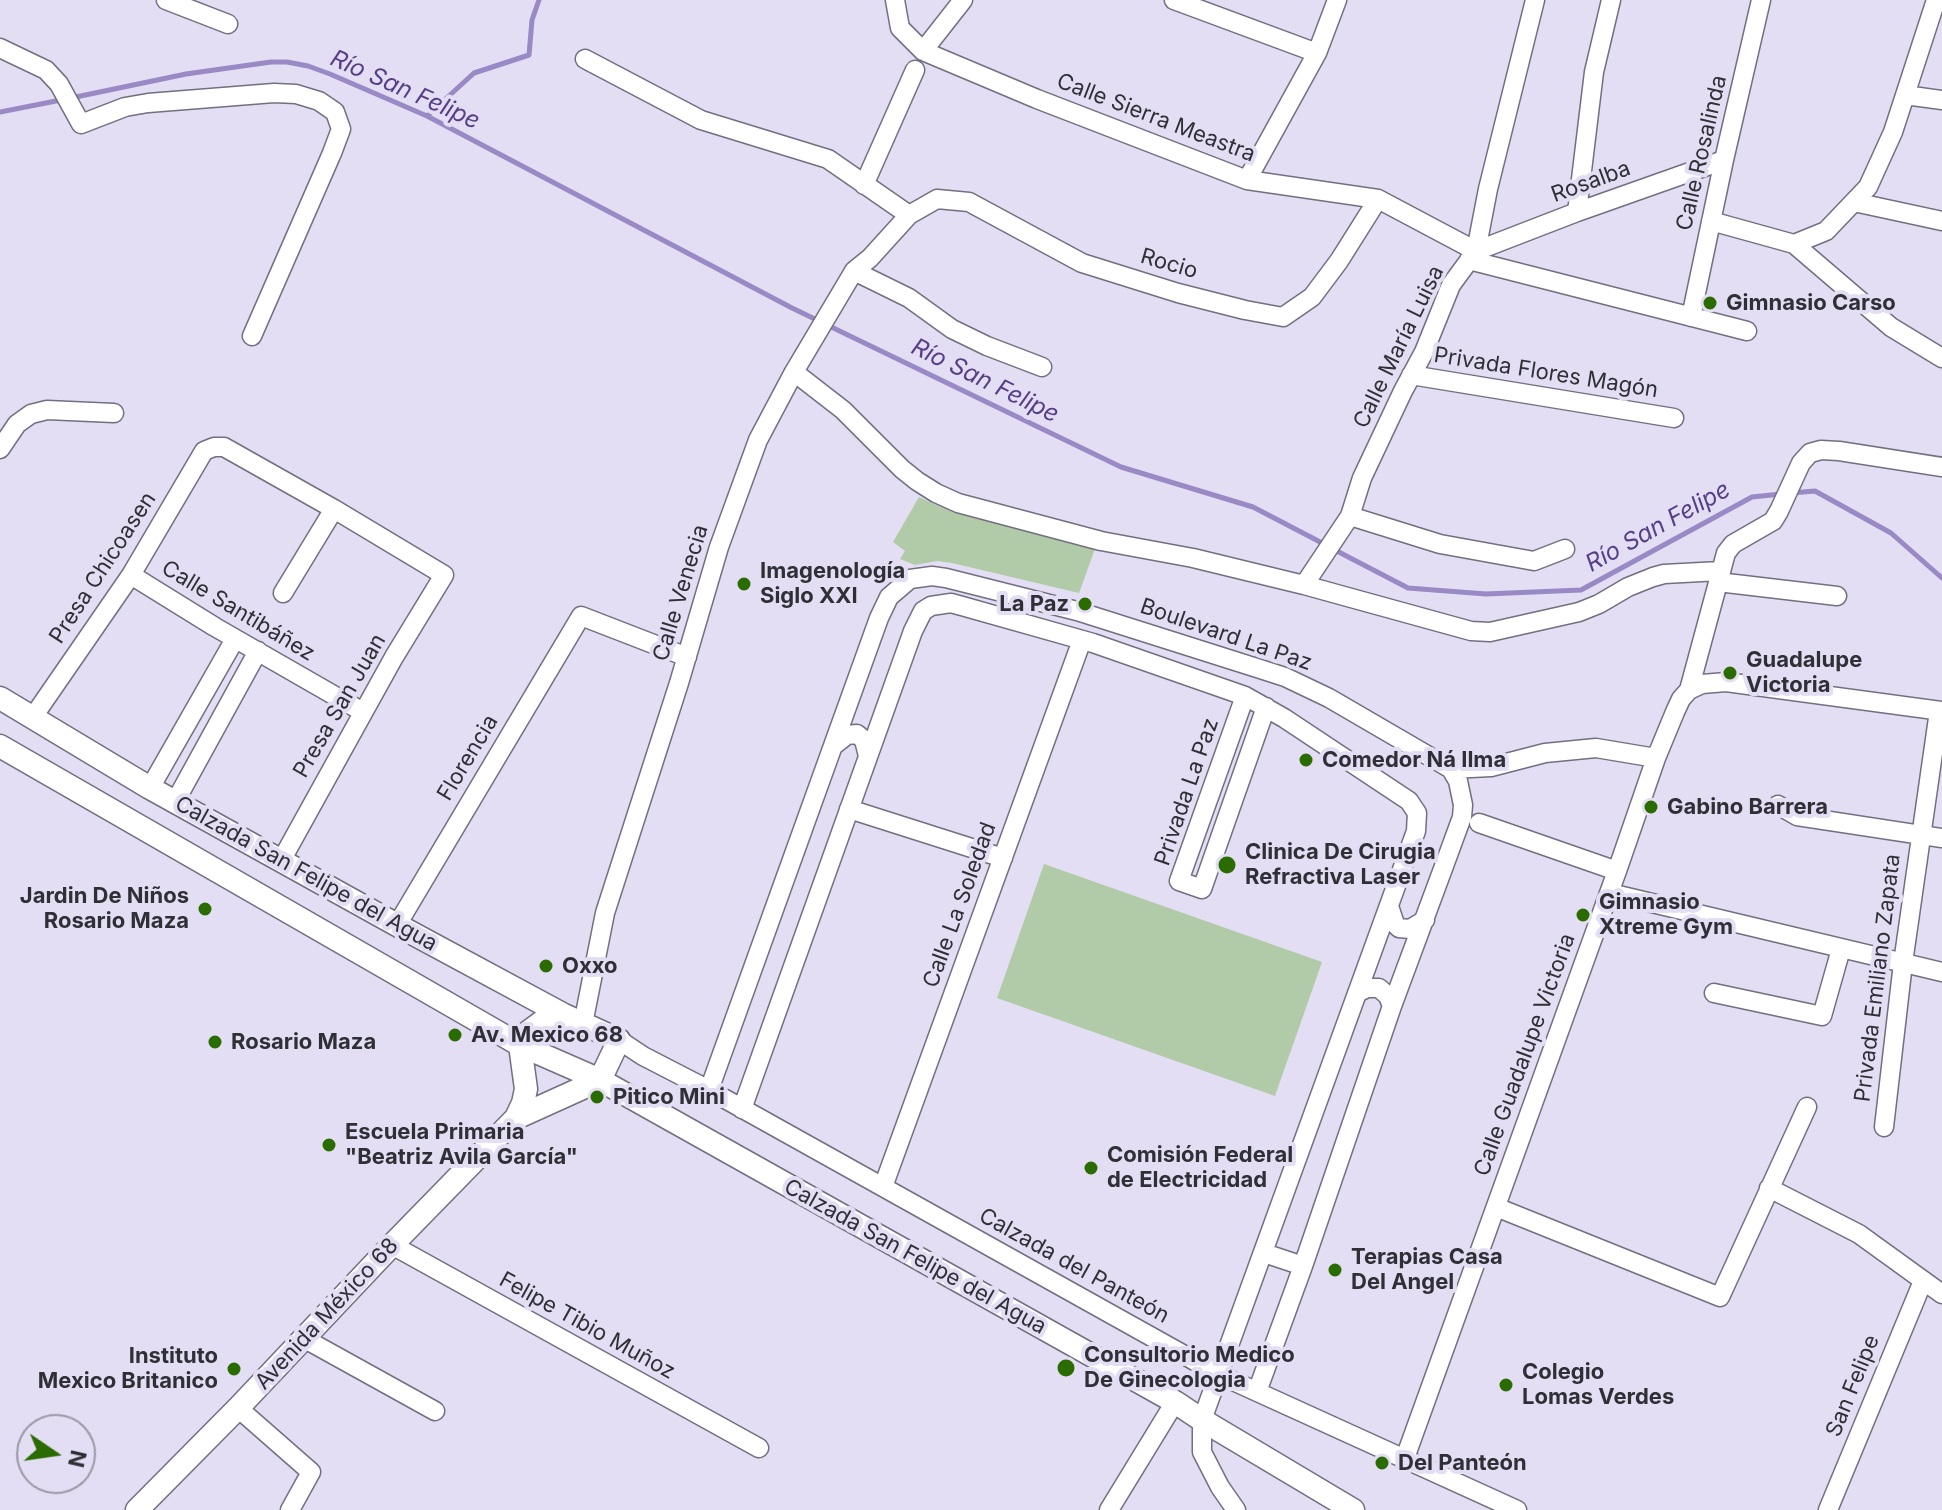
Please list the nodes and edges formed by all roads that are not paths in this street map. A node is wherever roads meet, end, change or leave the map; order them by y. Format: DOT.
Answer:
graph roads {
  1 [pos="166,0"];
  2 [pos="895,0"];
  3 [pos="963,0"];
  4 [pos="1174,0"];
  5 [pos="1337,0"];
  6 [pos="1535,0"];
  7 [pos="1611,0"];
  8 [pos="1761,0"];
  9 [pos="1936,0"];
  10 [pos="228,24"];
  11 [pos="0,48"];
  12 [pos="923,51"];
  13 [pos="1317,53"];
  14 [pos="585,59"];
  15 [pos="915,70"];
  16 [pos="1905,95"];
  17 [pos="1942,100"];
  18 [pos="1724,160"];
  19 [pos="1247,180"];
  20 [pos="864,185"];
  21 [pos="1378,199"];
  22 [pos="1854,202"];
  23 [pos="1577,212"];
  24 [pos="909,215"];
  25 [pos="1711,221"];
  26 [pos="1942,221"];
  27 [pos="1794,244"];
  28 [pos="1472,255"];
  29 [pos="854,271"];
  30 [pos="1691,317"];
  31 [pos="1747,331"];
  32 [pos="252,336"];
  33 [pos="1942,358"];
  34 [pos="1042,367"];
  35 [pos="794,372"];
  36 [pos="1411,375"];
  37 [pos="114,413"];
  38 [pos="1674,418"];
  39 [pos="0,449"];
  40 [pos="1942,467"];
  41 [pos="334,509"];
  42 [pos="1347,521"];
  43 [pos="1565,549"];
  44 [pos="131,575"];
  45 [pos="1719,577"];
  46 [pos="1304,585"];
  47 [pos="283,593"];
  48 [pos="1837,596"];
  49 [pos="235,639"];
  50 [pos="1082,640"];
  51 [pos="258,651"];
  52 [pos="687,657"];
  53 [pos="860,670"];
  54 [pos="894,683"];
  55 [pos="1689,690"];
  56 [pos="1245,696"];
  57 [pos="0,698"];
  58 [pos="1266,707"];
  59 [pos="1940,711"];
  60 [pos="363,712"];
  61 [pos="33,717"];
  62 [pos="0,746"];
  63 [pos="833,746"];
  64 [pos="868,756"];
  65 [pos="1656,758"];
  66 [pos="1451,769"];
  67 [pos="150,788"];
  68 [pos="175,802"];
  69 [pos="1778,805"];
  70 [pos="849,809"];
  71 [pos="1479,823"];
  72 [pos="1921,835"];
  73 [pos="1942,838"];
  74 [pos="1003,858"];
  75 [pos="281,861"];
  76 [pos="1617,871"];
  77 [pos="1610,893"];
  78 [pos="1389,906"];
  79 [pos="1425,920"];
  80 [pos="397,925"];
  81 [pos="1841,949"];
  82 [pos="1903,963"];
  83 [pos="1942,972"];
  84 [pos="1357,993"];
  85 [pos="1714,993"];
  86 [pos="1392,1006"];
  87 [pos="574,1020"];
  88 [pos="619,1040"];
  89 [pos="520,1045"];
  90 [pos="600,1080"];
  91 [pos="709,1090"];
  92 [pos="1807,1107"];
  93 [pos="742,1109"];
  94 [pos="516,1118"];
  95 [pos="1884,1127"];
  96 [pos="883,1187"];
  97 [pos="1769,1188"];
  98 [pos="1496,1207"];
  99 [pos="392,1245"];
  100 [pos="1264,1253"];
  101 [pos="1303,1266"];
  102 [pos="1923,1281"];
  103 [pos="1942,1294"];
  104 [pos="305,1339"];
  105 [pos="1220,1375"];
  106 [pos="1257,1392"];
  107 [pos="1175,1402"];
  108 [pos="238,1408"];
  109 [pos="435,1411"];
  110 [pos="1202,1420"];
  111 [pos="759,1448"];
  112 [pos="1405,1458"];
  113 [pos="137,1510"];
  114 [pos="290,1510"];
  115 [pos="1109,1510"];
  116 [pos="1236,1510"];
  117 [pos="1353,1510"];
  118 [pos="1517,1510"];
  119 [pos="1828,1510"];
  1 -- 10 [label="street"];
  2 -- 12 [label="street, Calle Sierra Meastra"];
  3 -- 12 [label="street"];
  4 -- 13 [label="street"];
  5 -- 13 [label="street"];
  6 -- 28 [label="street, Calle María Luisa"];
  7 -- 23 [label="street"];
  8 -- 18 [label="street, Calle Rosalinda"];
  9 -- 16 [label="street"];
  11 -- 32 [label="street"];
  12 -- 19 [label="street, Calle Sierra Meastra"];
  13 -- 19 [label="street"];
  14 -- 20 [label="street"];
  15 -- 20 [label="street"];
  16 -- 17 [label="street"];
  16 -- 22 [label="street"];
  18 -- 23 [label="street, Rosalba"];
  18 -- 25 [label="street, Calle Rosalinda"];
  19 -- 21 [label="street, Calle Sierra Meastra"];
  20 -- 24 [label="street"];
  21 -- 24 [label="street, Rocio"];
  21 -- 28 [label="street, Calle Sierra Meastra"];
  22 -- 26 [label="street"];
  22 -- 27 [label="street"];
  23 -- 28 [label="street, Rosalba"];
  24 -- 29 [label="street, Calle Venecia"];
  25 -- 27 [label="street"];
  25 -- 30 [label="street, Calle Rosalinda"];
  27 -- 33 [label="street"];
  28 -- 30 [label="street"];
  28 -- 36 [label="street, Calle María Luisa"];
  29 -- 34 [label="street"];
  29 -- 35 [label="street, Calle Venecia"];
  30 -- 31 [label="street"];
  35 -- 46 [label="street"];
  35 -- 52 [label="street, Calle Venecia"];
  36 -- 38 [label="street, Privada Flores Magón"];
  36 -- 42 [label="street, Calle María Luisa"];
  37 -- 39 [label="street"];
  40 -- 45 [label="street, Calle Guadalupe Victoria"];
  41 -- 44 [label="street, Presa Chicoasen"];
  41 -- 47 [label="street"];
  41 -- 60 [label="street, Presa San Juan"];
  42 -- 43 [label="street"];
  42 -- 46 [label="street, Calle María Luisa"];
  44 -- 49 [label="street, Calle Santibáñez"];
  44 -- 61 [label="street, Presa Chicoasen"];
  45 -- 46 [label="street"];
  45 -- 48 [label="street"];
  45 -- 55 [label="street, Calle Guadalupe Victoria"];
  49 -- 51 [label="street, Calle Santibáñez"];
  49 -- 67 [label="street"];
  50 -- 54 [label="street"];
  50 -- 56 [label="street"];
  50 -- 74 [label="street, Calle La Soledad"];
  51 -- 60 [label="street, Calle Santibáñez"];
  51 -- 68 [label="street"];
  52 -- 80 [label="street, Florencia"];
  52 -- 87 [label="street, Calle Venecia"];
  53 -- 54 [label="street"];
  53 -- 63 [label="street, Boulevard La Paz"];
  53 -- 66 [label="street, Boulevard La Paz"];
  54 -- 64 [label="street"];
  55 -- 59 [label="street"];
  55 -- 65 [label="street, Calle Guadalupe Victoria"];
  56 -- 58 [label="street"];
  56 -- 58 [label="street, Privada La Paz"];
  57 -- 61 [label="main road, Calzada San Felipe del Agua"];
  58 -- 78 [label="street"];
  59 -- 72 [label="street, Privada Emiliano Zapata"];
  60 -- 75 [label="street, Presa San Juan"];
  61 -- 67 [label="main road, Calzada San Felipe del Agua"];
  62 -- 89 [label="main road, Calzada San Felipe del Agua"];
  63 -- 64 [label="street"];
  63 -- 91 [label="street, Boulevard La Paz"];
  64 -- 70 [label="street"];
  65 -- 66 [label="street"];
  65 -- 76 [label="street, Calle Guadalupe Victoria"];
  66 -- 79 [label="street"];
  67 -- 68 [label="main road, Calzada San Felipe del Agua"];
  68 -- 75 [label="main road, Calzada San Felipe del Agua"];
  69 -- 72 [label="street"];
  70 -- 74 [label="street"];
  70 -- 93 [label="street"];
  71 -- 76 [label="street"];
  72 -- 73 [label="street, Privada Emiliano Zapata"];
  72 -- 82 [label="street, Privada Emiliano Zapata"];
  74 -- 96 [label="street, Calle La Soledad"];
  75 -- 80 [label="main road, Calzada San Felipe del Agua"];
  76 -- 77 [label="street, Calle Guadalupe Victoria"];
  77 -- 81 [label="street"];
  77 -- 98 [label="street, Calle Guadalupe Victoria"];
  78 -- 79 [label="street"];
  78 -- 84 [label="street"];
  79 -- 86 [label="street"];
  80 -- 87 [label="main road, Calzada San Felipe del Agua"];
  81 -- 82 [label="street"];
  81 -- 85 [label="street"];
  82 -- 83 [label="street"];
  82 -- 95 [label="street, Privada Emiliano Zapata"];
  84 -- 86 [label="street"];
  84 -- 100 [label="street"];
  86 -- 101 [label="street"];
  87 -- 88 [label="main road, Calzada San Felipe del Agua"];
  87 -- 89 [label="main road"];
  88 -- 90 [label="main road"];
  88 -- 91 [label="street, Calzada del Panteón"];
  89 -- 90 [label="main road, Calzada San Felipe del Agua"];
  89 -- 94 [label="main road"];
  90 -- 94 [label="main road, Avenida México 68"];
  90 -- 107 [label="main road, Calzada San Felipe del Agua"];
  91 -- 93 [label="street, Calzada del Panteón"];
  92 -- 97 [label="street"];
  93 -- 96 [label="street, Calzada del Panteón"];
  94 -- 99 [label="main road, Avenida México 68"];
  96 -- 105 [label="street, Calzada del Panteón"];
  97 -- 98 [label="street"];
  97 -- 102 [label="street"];
  98 -- 112 [label="street, Calle Guadalupe Victoria"];
  99 -- 104 [label="main road, Avenida México 68"];
  99 -- 111 [label="street, Felipe Tibio Muñoz"];
  100 -- 101 [label="street"];
  100 -- 105 [label="street"];
  101 -- 106 [label="street"];
  102 -- 103 [label="street"];
  102 -- 119 [label="street, San Felipe"];
  104 -- 108 [label="main road, Avenida México 68"];
  104 -- 109 [label="street"];
  105 -- 106 [label="street, Calzada del Panteón"];
  105 -- 110 [label="street"];
  106 -- 112 [label="street, Calzada del Panteón"];
  107 -- 110 [label="main road, Calzada San Felipe del Agua"];
  107 -- 115 [label="street"];
  108 -- 113 [label="main road, Avenida México 68"];
  108 -- 114 [label="street"];
  110 -- 116 [label="street"];
  110 -- 117 [label="main road, Calzada San Felipe del Agua"];
  112 -- 118 [label="street, Calzada del Panteón"];
}
